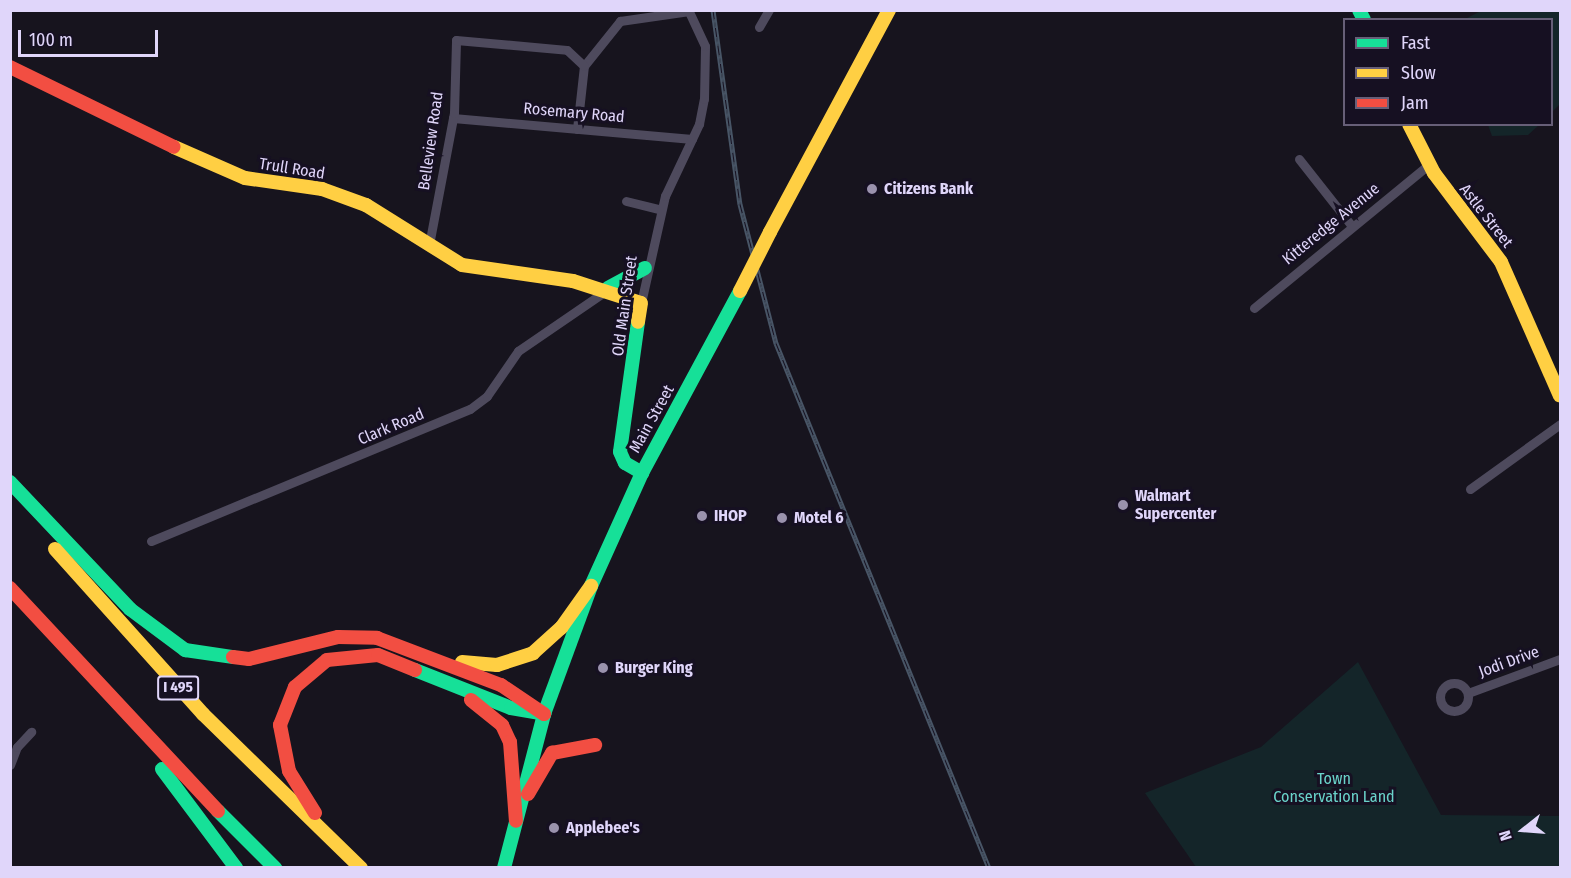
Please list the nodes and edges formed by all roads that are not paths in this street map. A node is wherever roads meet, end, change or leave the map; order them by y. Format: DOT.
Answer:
graph roads {
  1 [pos="769,10"];
  2 [pos="889,10"];
  3 [pos="688,11"];
  4 [pos="759,27"];
  5 [pos="584,66"];
  6 [pos="10,67"];
  7 [pos="453,118"];
  8 [pos="1410,126"];
  9 [pos="577,129"];
  10 [pos="692,139"];
  11 [pos="1299,159"];
  12 [pos="1429,164"];
  13 [pos="626,201"];
  14 [pos="661,210"];
  15 [pos="1352,226"];
  16 [pos="429,246"];
  17 [pos="645,268"];
  18 [pos="608,288"];
  19 [pos="640,303"];
  20 [pos="1254,308"];
  21 [pos="1560,396"];
  22 [pos="1560,424"];
  23 [pos="642,473"];
  24 [pos="10,482"];
  25 [pos="1470,489"];
  26 [pos="10,495"];
  27 [pos="151,541"];
  28 [pos="591,586"];
  29 [pos="10,588"];
  30 [pos="437,657"];
  31 [pos="1560,659"];
  32 [pos="80,667"];
  33 [pos="447,684"];
  34 [pos="1468,693"];
  35 [pos="544,714"];
  36 [pos="32,732"];
  37 [pos="595,745"];
  38 [pos="10,765"];
  39 [pos="516,821"];
  40 [pos="236,867"];
  41 [pos="275,867"];
  42 [pos="361,867"];
  43 [pos="504,867"];
  1 -- 4 [label="street"];
  2 -- 23 [label="main road, Main Street, bridge"];
  3 -- 5 [label="street"];
  3 -- 10 [label="street, Old Main Street"];
  5 -- 7 [label="street, Belleview Road"];
  5 -- 9 [label="street"];
  6 -- 16 [label="main road, Trull Road"];
  7 -- 9 [label="street, Rosemary Road"];
  7 -- 16 [label="street, Belleview Road"];
  8 -- 12 [label="main road, Astle Street"];
  9 -- 10 [label="street, Rosemary Road"];
  10 -- 14 [label="street, Old Main Street"];
  11 -- 15 [label="street"];
  12 -- 15 [label="street, Kitteredge Avenue"];
  12 -- 21 [label="main road, Astle Street"];
  13 -- 14 [label="street"];
  14 -- 17 [label="street, Old Main Street"];
  15 -- 20 [label="street, Kitteredge Avenue"];
  16 -- 18 [label="main road, Trull Road"];
  17 -- 18 [label="main road"];
  17 -- 19 [label="street, Old Main Street"];
  18 -- 19 [label="main road, Trull Road"];
  18 -- 27 [label="street, Clark Road"];
  19 -- 23 [label="main road, Old Main Street"];
  22 -- 25 [label="street"];
  23 -- 28 [label="main road, Main Street"];
  24 -- 30 [label="main road"];
  26 -- 42 [label="main road, I 495"];
  28 -- 30 [label="main road"];
  28 -- 35 [label="main road, Main Street"];
  29 -- 32 [label="main road"];
  30 -- 35 [label="main road"];
  31 -- 34 [label="street, Jodi Drive"];
  32 -- 40 [label="main road"];
  32 -- 41 [label="main road"];
  33 -- 35 [label="main road"];
  33 -- 39 [label="main road"];
  33 -- 42 [label="main road"];
  35 -- 39 [label="main road, Main Street"];
  36 -- 38 [label="street"];
  37 -- 39 [label="main road"];
  39 -- 43 [label="main road, Main Street"];
}
